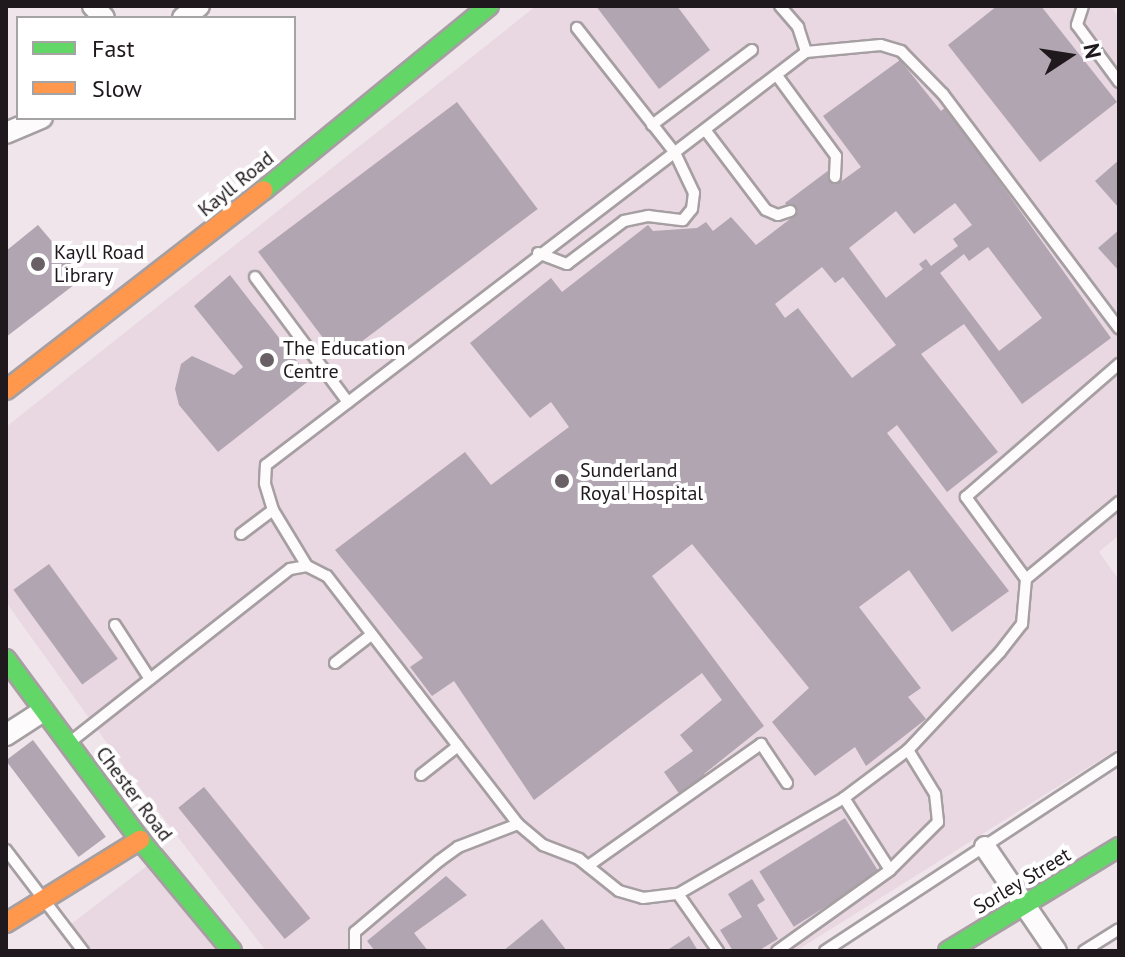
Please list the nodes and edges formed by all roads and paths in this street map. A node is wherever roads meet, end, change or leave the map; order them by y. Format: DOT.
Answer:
graph roads {
  1 [pos="489,6"];
  2 [pos="780,6"];
  3 [pos="1083,6"];
  4 [pos="577,28"];
  5 [pos="752,50"];
  6 [pos="806,52"];
  7 [pos="778,77"];
  8 [pos="1119,82"];
  9 [pos="37,120"];
  10 [pos="652,125"];
  11 [pos="706,131"];
  12 [pos="6,133"];
  13 [pos="675,153"];
  14 [pos="835,177"];
  15 [pos="790,211"];
  16 [pos="538,253"];
  17 [pos="255,277"];
  18 [pos="1119,328"];
  19 [pos="1119,364"];
  20 [pos="6,390"];
  21 [pos="348,402"];
  22 [pos="1119,502"];
  23 [pos="273,510"];
  24 [pos="241,534"];
  25 [pos="307,566"];
  26 [pos="1026,579"];
  27 [pos="115,625"];
  28 [pos="371,635"];
  29 [pos="6,659"];
  30 [pos="335,663"];
  31 [pos="150,679"];
  32 [pos="43,711"];
  33 [pos="6,735"];
  34 [pos="68,743"];
  35 [pos="458,746"];
  36 [pos="908,750"];
  37 [pos="1119,758"];
  38 [pos="421,775"];
  39 [pos="787,783"];
  40 [pos="844,798"];
  41 [pos="518,824"];
  42 [pos="140,840"];
  43 [pos="985,847"];
  44 [pos="1119,847"];
  45 [pos="6,850"];
  46 [pos="588,866"];
  47 [pos="890,870"];
  48 [pos="678,894"];
  49 [pos="45,898"];
  50 [pos="1022,907"];
  51 [pos="6,923"];
  52 [pos="1119,929"];
  53 [pos="83,951"];
  54 [pos="232,951"];
  55 [pos="355,951"];
  56 [pos="718,951"];
  57 [pos="777,951"];
  58 [pos="825,951"];
  59 [pos="948,951"];
  60 [pos="1056,951"];
  61 [pos="1084,951"];
  1 -- 20 [label="street, Kayll Road"];
  2 -- 6 [label="lane"];
  3 -- 8 [label="lane"];
  4 -- 10 [label="lane"];
  5 -- 10 [label="lane"];
  6 -- 7 [label="lane"];
  6 -- 18 [label="lane"];
  7 -- 11 [label="lane"];
  7 -- 14 [label="lane"];
  9 -- 12 [label="street"];
  10 -- 13 [label="lane"];
  11 -- 13 [label="lane"];
  11 -- 15 [label="lane"];
  13 -- 16 [label="lane"];
  13 -- 16 [label="lane"];
  16 -- 21 [label="lane"];
  17 -- 21 [label="lane"];
  19 -- 26 [label="lane"];
  21 -- 23 [label="lane"];
  22 -- 26 [label="lane"];
  23 -- 24 [label="lane"];
  23 -- 25 [label="lane"];
  25 -- 28 [label="lane"];
  25 -- 31 [label="lane"];
  26 -- 36 [label="lane"];
  27 -- 31 [label="lane"];
  28 -- 30 [label="lane"];
  28 -- 35 [label="lane"];
  29 -- 32 [label="street, Chester Road"];
  31 -- 34 [label="lane"];
  32 -- 33 [label="street"];
  32 -- 34 [label="street, Chester Road"];
  34 -- 42 [label="street, Chester Road"];
  35 -- 38 [label="lane"];
  35 -- 41 [label="lane"];
  36 -- 40 [label="lane"];
  36 -- 47 [label="lane"];
  37 -- 43 [label="lane"];
  39 -- 46 [label="lane"];
  40 -- 47 [label="lane"];
  40 -- 48 [label="lane"];
  41 -- 46 [label="lane"];
  41 -- 55 [label="lane"];
  42 -- 49 [label="street"];
  42 -- 54 [label="street, Chester Road"];
  43 -- 50 [label="street"];
  43 -- 58 [label="lane"];
  44 -- 50 [label="street, Sorley Street"];
  45 -- 49 [label="lane"];
  46 -- 48 [label="lane"];
  47 -- 57 [label="lane"];
  48 -- 56 [label="lane"];
  49 -- 51 [label="street"];
  49 -- 53 [label="lane"];
  50 -- 59 [label="street, Sorley Street"];
  50 -- 60 [label="street"];
  52 -- 61 [label="lane"];
}
